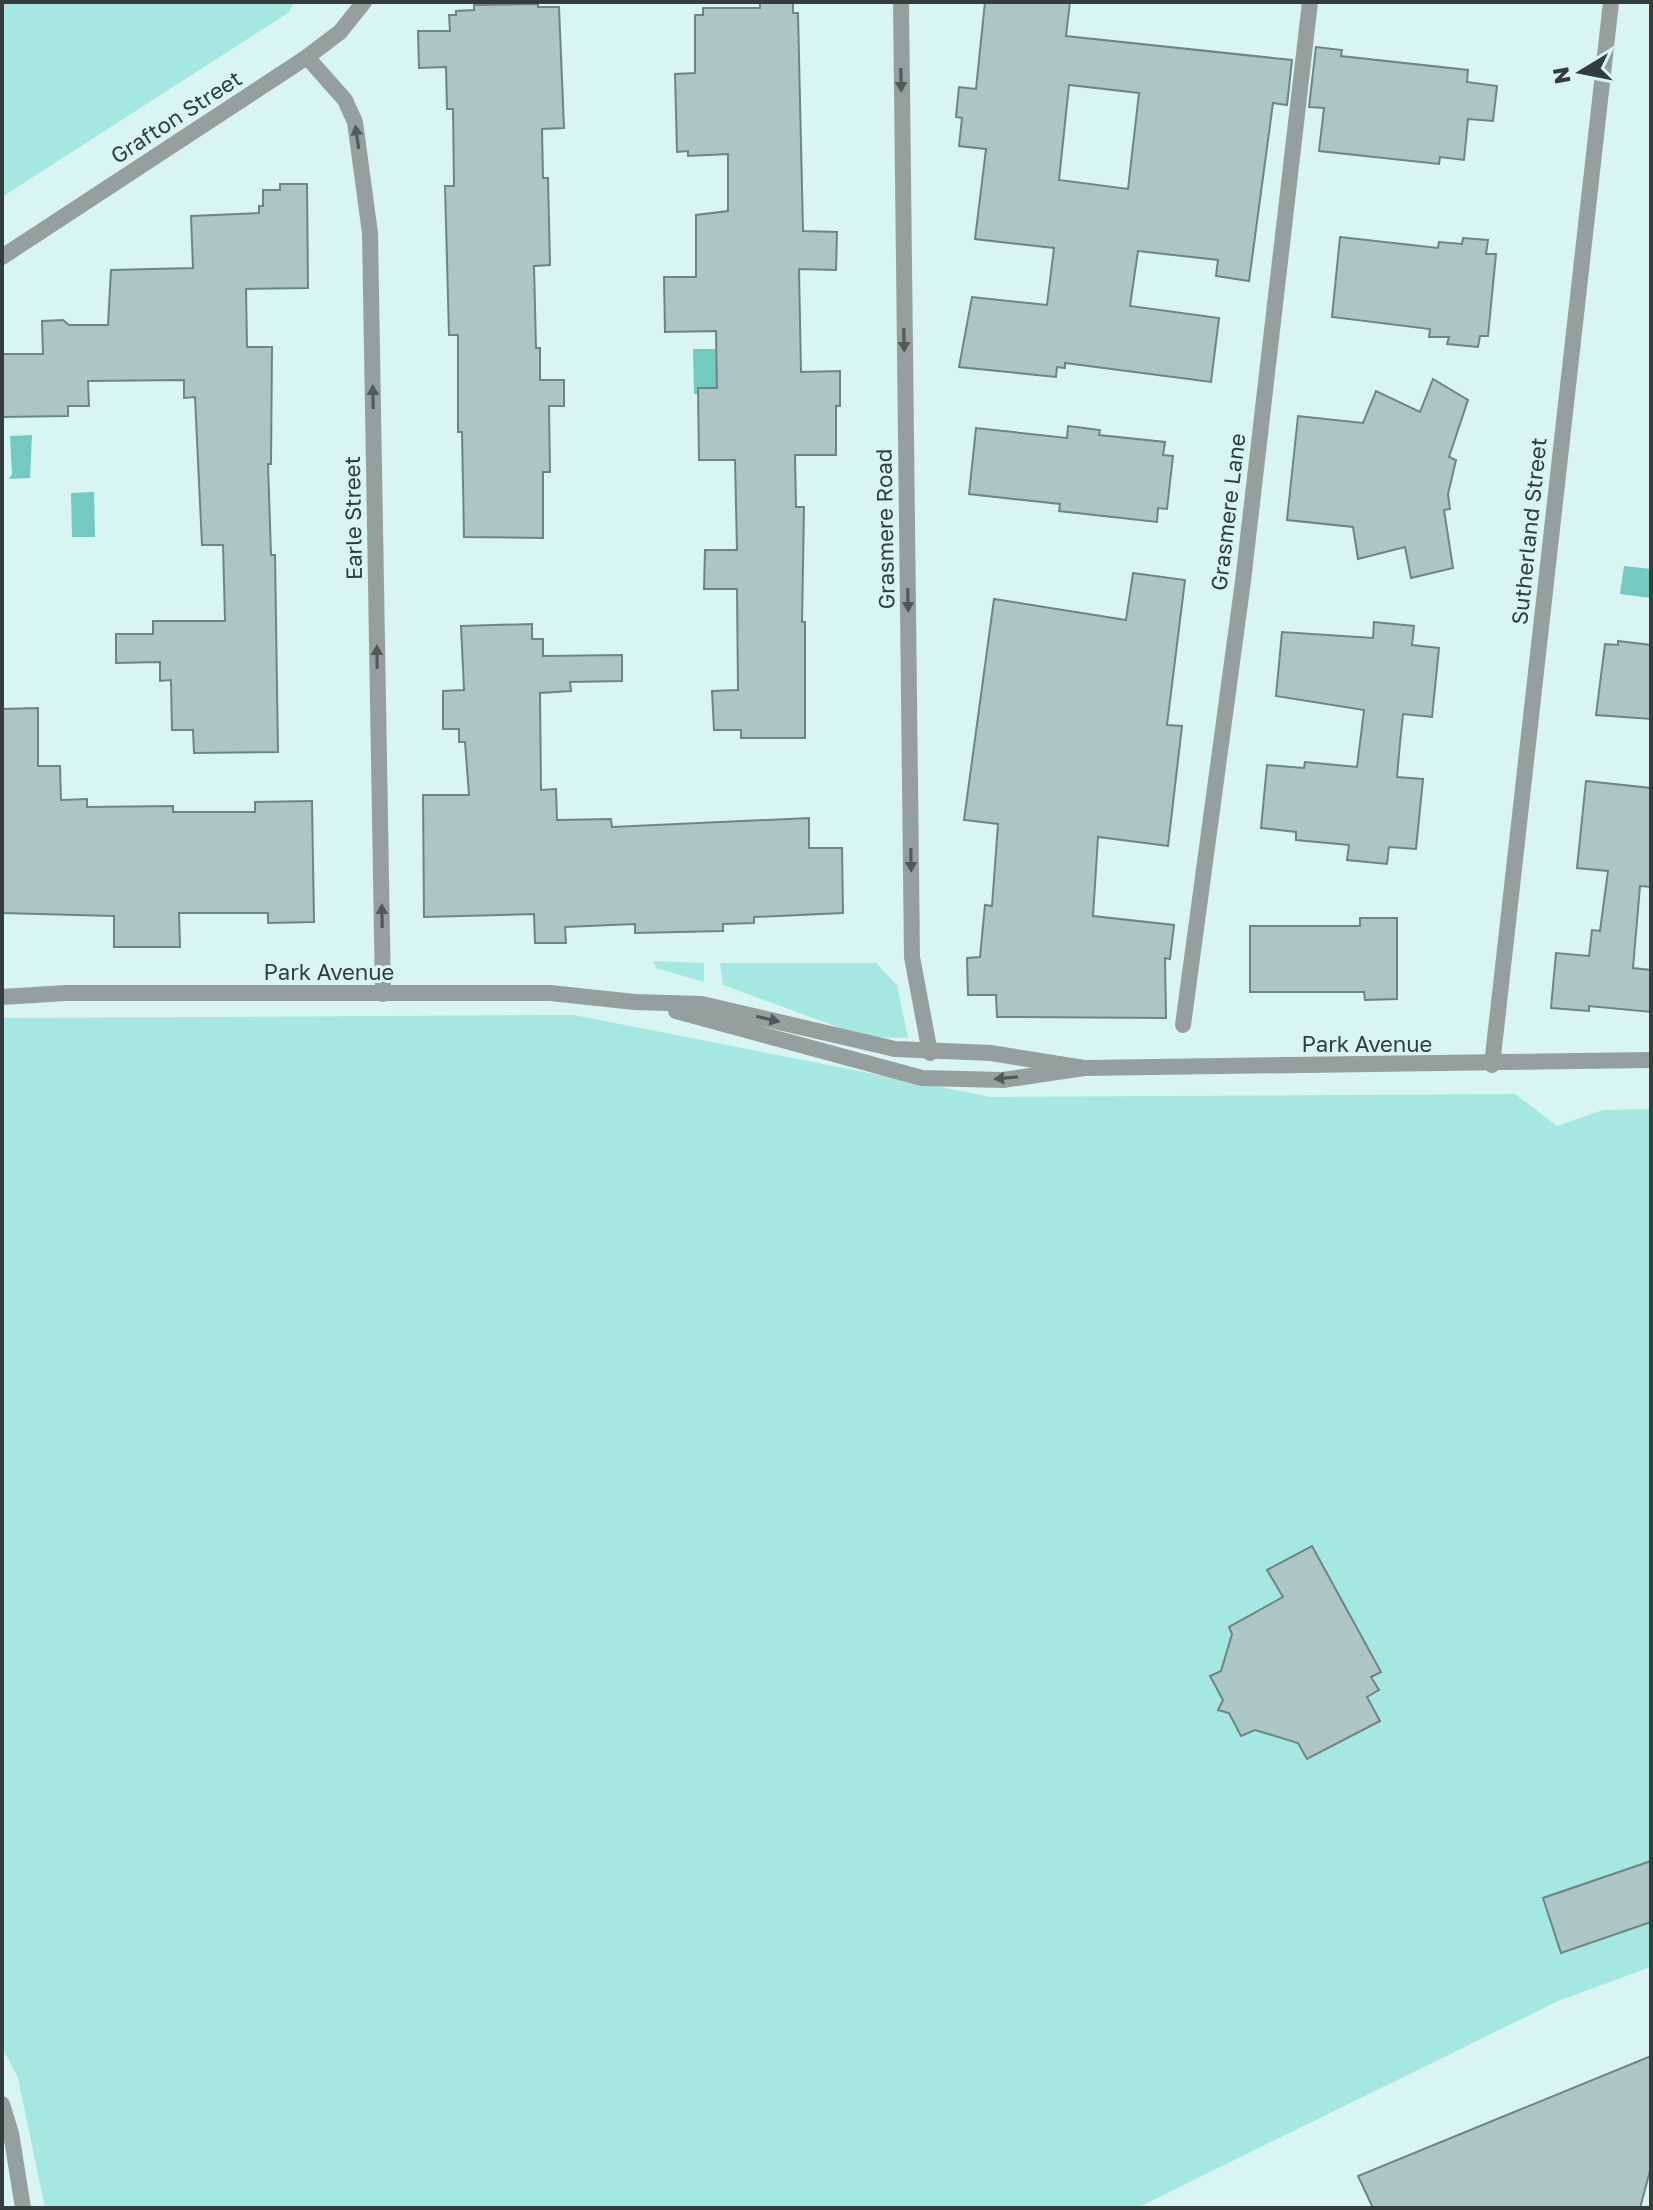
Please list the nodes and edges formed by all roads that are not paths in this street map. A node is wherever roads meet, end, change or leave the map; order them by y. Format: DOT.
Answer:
graph roads {
  1 [pos="364,2"];
  2 [pos="901,2"];
  3 [pos="1310,2"];
  4 [pos="1611,2"];
  5 [pos="307,57"];
  6 [pos="2,257"];
  7 [pos="2,994"];
  8 [pos="383,994"];
  9 [pos="635,1002"];
  10 [pos="1183,1025"];
  11 [pos="930,1053"];
  12 [pos="1651,1060"];
  13 [pos="1492,1065"];
  14 [pos="1084,1068"];
  15 [pos="2,2104"];
  16 [pos="23,2208"];
  1 -- 5 [label="street, Grafton Street"];
  2 -- 11 [label="street, Grasmere Road, one-way"];
  3 -- 10 [label="street, Grasmere Lane"];
  4 -- 13 [label="street, Sutherland Street"];
  5 -- 6 [label="street, Grafton Street"];
  8 -- 5 [label="street, Earle Street, one-way"];
  7 -- 8 [label="street, Park Avenue"];
  8 -- 9 [label="street, Park Avenue"];
  9 -- 11 [label="street, Park Avenue, one-way"];
  14 -- 9 [label="street, Park Avenue, one-way"];
  11 -- 14 [label="street, Park Avenue"];
  12 -- 13 [label="street, Park Avenue"];
  13 -- 14 [label="street, Park Avenue"];
  15 -- 16 [label="street"];
}
